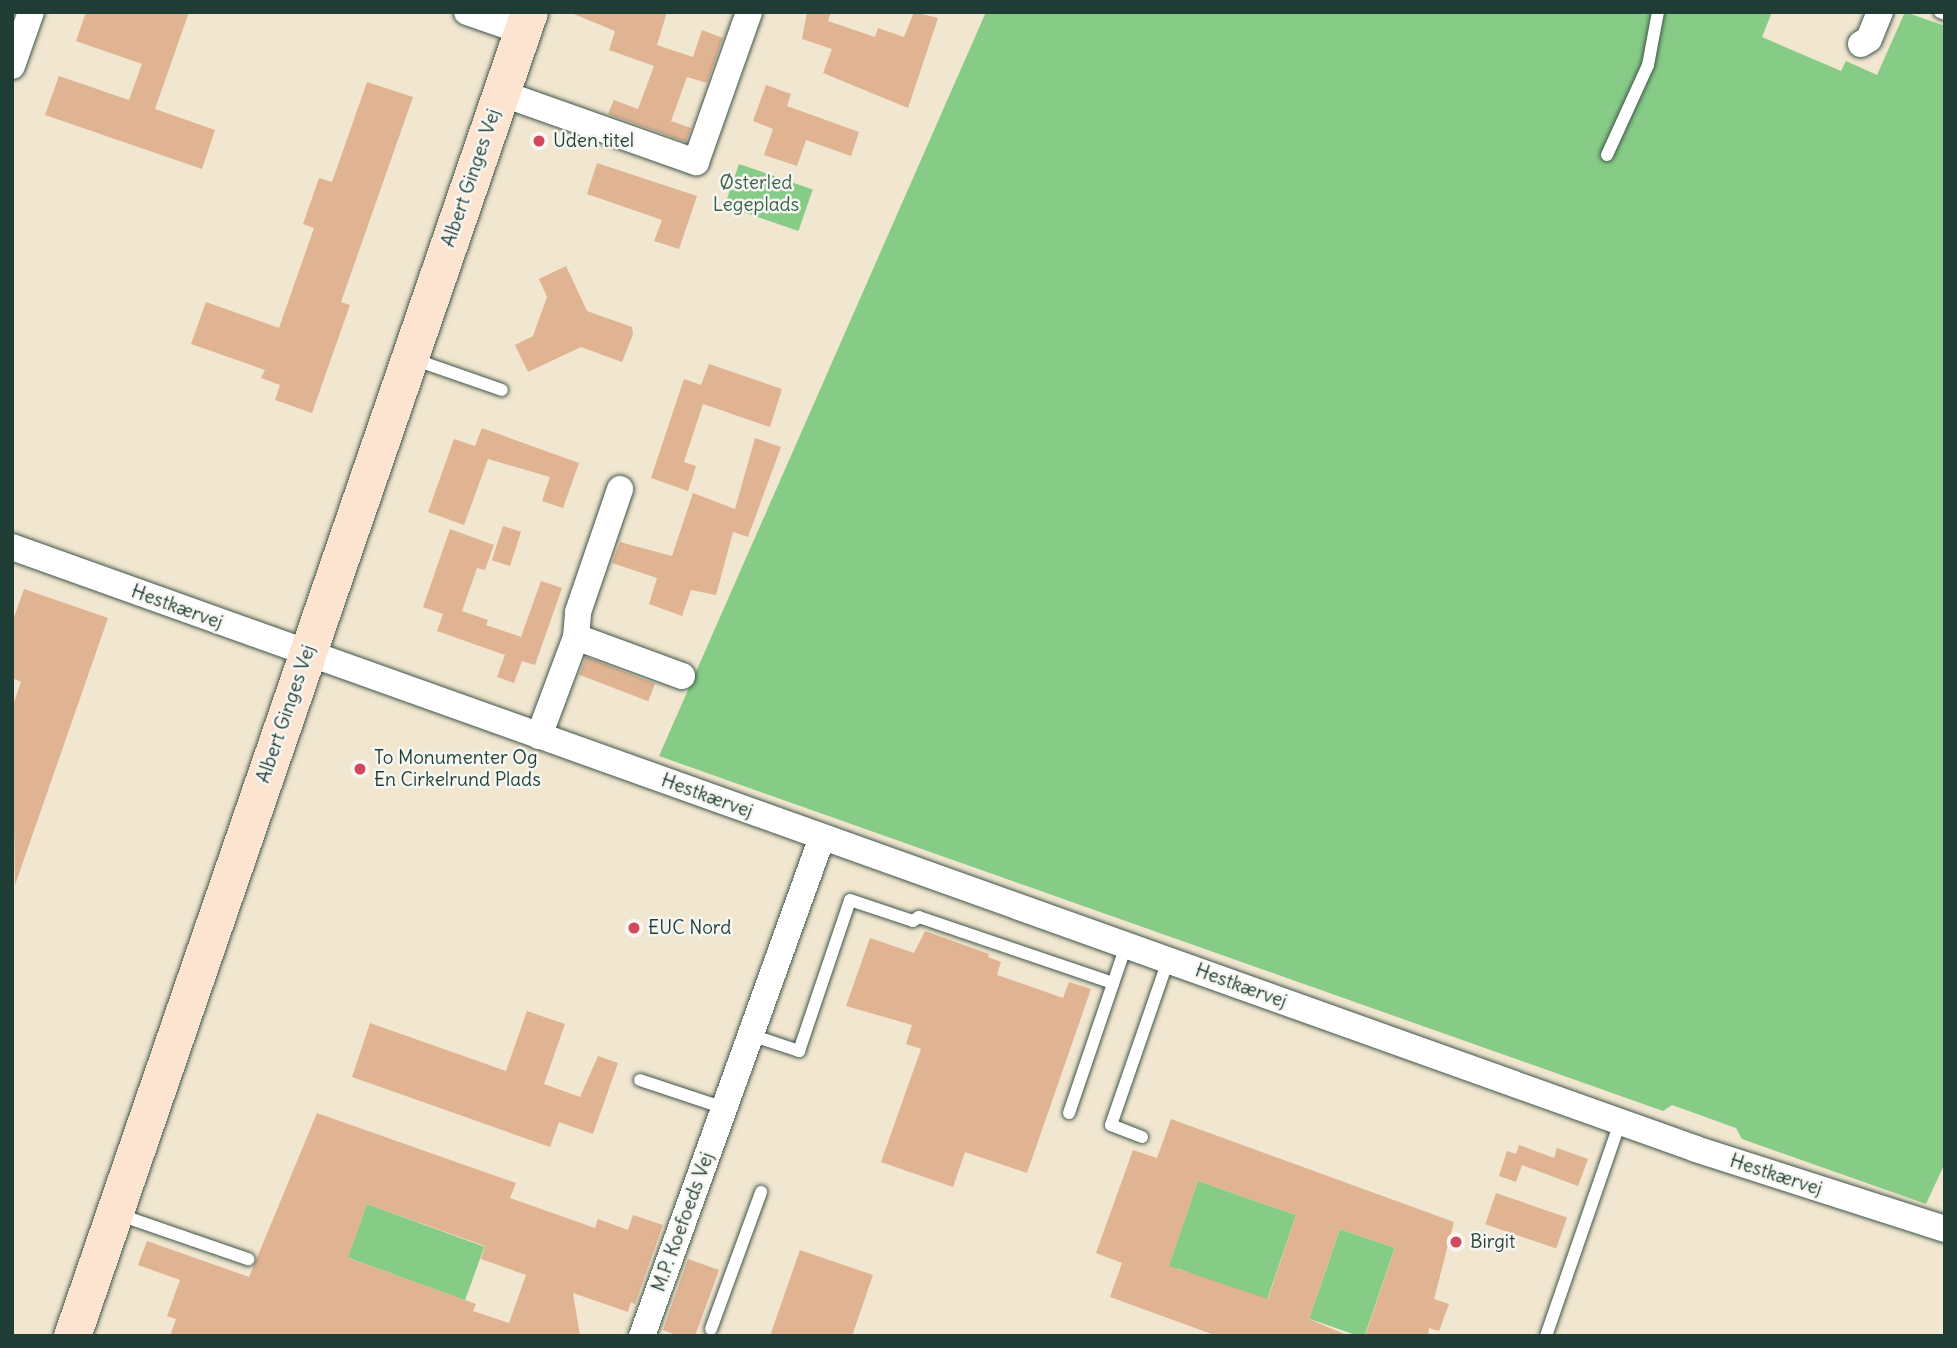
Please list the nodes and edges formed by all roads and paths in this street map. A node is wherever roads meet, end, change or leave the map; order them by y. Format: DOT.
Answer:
graph roads {
  1 [pos="467,12"];
  2 [pos="749,12"];
  3 [pos="1658,12"];
  4 [pos="1880,12"];
  5 [pos="24,17"];
  6 [pos="525,21"];
  7 [pos="1861,44"];
  8 [pos="12,66"];
  9 [pos="501,93"];
  10 [pos="1607,155"];
  11 [pos="410,358"];
  12 [pos="502,390"];
  13 [pos="620,489"];
  14 [pos="12,547"];
  15 [pos="576,638"];
  16 [pos="307,653"];
  17 [pos="681,676"];
  18 [pos="540,736"];
  19 [pos="822,837"];
  20 [pos="1126,946"];
  21 [pos="1168,960"];
  22 [pos="1113,983"];
  23 [pos="751,1035"];
  24 [pos="640,1080"];
  25 [pos="724,1108"];
  26 [pos="1069,1113"];
  27 [pos="1620,1122"];
  28 [pos="1142,1136"];
  29 [pos="761,1192"];
  30 [pos="113,1212"];
  31 [pos="1945,1229"];
  32 [pos="248,1259"];
  33 [pos="711,1329"];
  34 [pos="72,1336"];
  35 [pos="642,1336"];
  36 [pos="1546,1336"];
  1 -- 6 [label="street"];
  2 -- 9 [label="street, Albert Ginges Vej"];
  3 -- 10 [label="lane"];
  4 -- 7 [label="street"];
  5 -- 8 [label="street"];
  6 -- 9 [label="street, Albert Ginges Vej"];
  9 -- 11 [label="street, Albert Ginges Vej"];
  11 -- 12 [label="lane"];
  11 -- 16 [label="street, Albert Ginges Vej"];
  13 -- 15 [label="street"];
  14 -- 16 [label="street, Hestkærvej"];
  15 -- 17 [label="street"];
  15 -- 18 [label="street"];
  16 -- 18 [label="street, Hestkærvej"];
  16 -- 30 [label="street, Albert Ginges Vej"];
  18 -- 19 [label="street, Hestkærvej"];
  19 -- 20 [label="street, Hestkærvej"];
  19 -- 23 [label="street, M.P. Koefoeds Vej"];
  20 -- 21 [label="street, Hestkærvej"];
  20 -- 22 [label="lane"];
  21 -- 27 [label="street, Hestkærvej"];
  21 -- 28 [label="lane"];
  22 -- 23 [label="lane"];
  22 -- 26 [label="lane"];
  23 -- 25 [label="street, M.P. Koefoeds Vej"];
  24 -- 25 [label="lane"];
  25 -- 35 [label="street, M.P. Koefoeds Vej"];
  27 -- 31 [label="street, Hestkærvej"];
  27 -- 36 [label="lane"];
  29 -- 33 [label="lane"];
  30 -- 32 [label="lane"];
  30 -- 34 [label="street, Albert Ginges Vej"];
}
